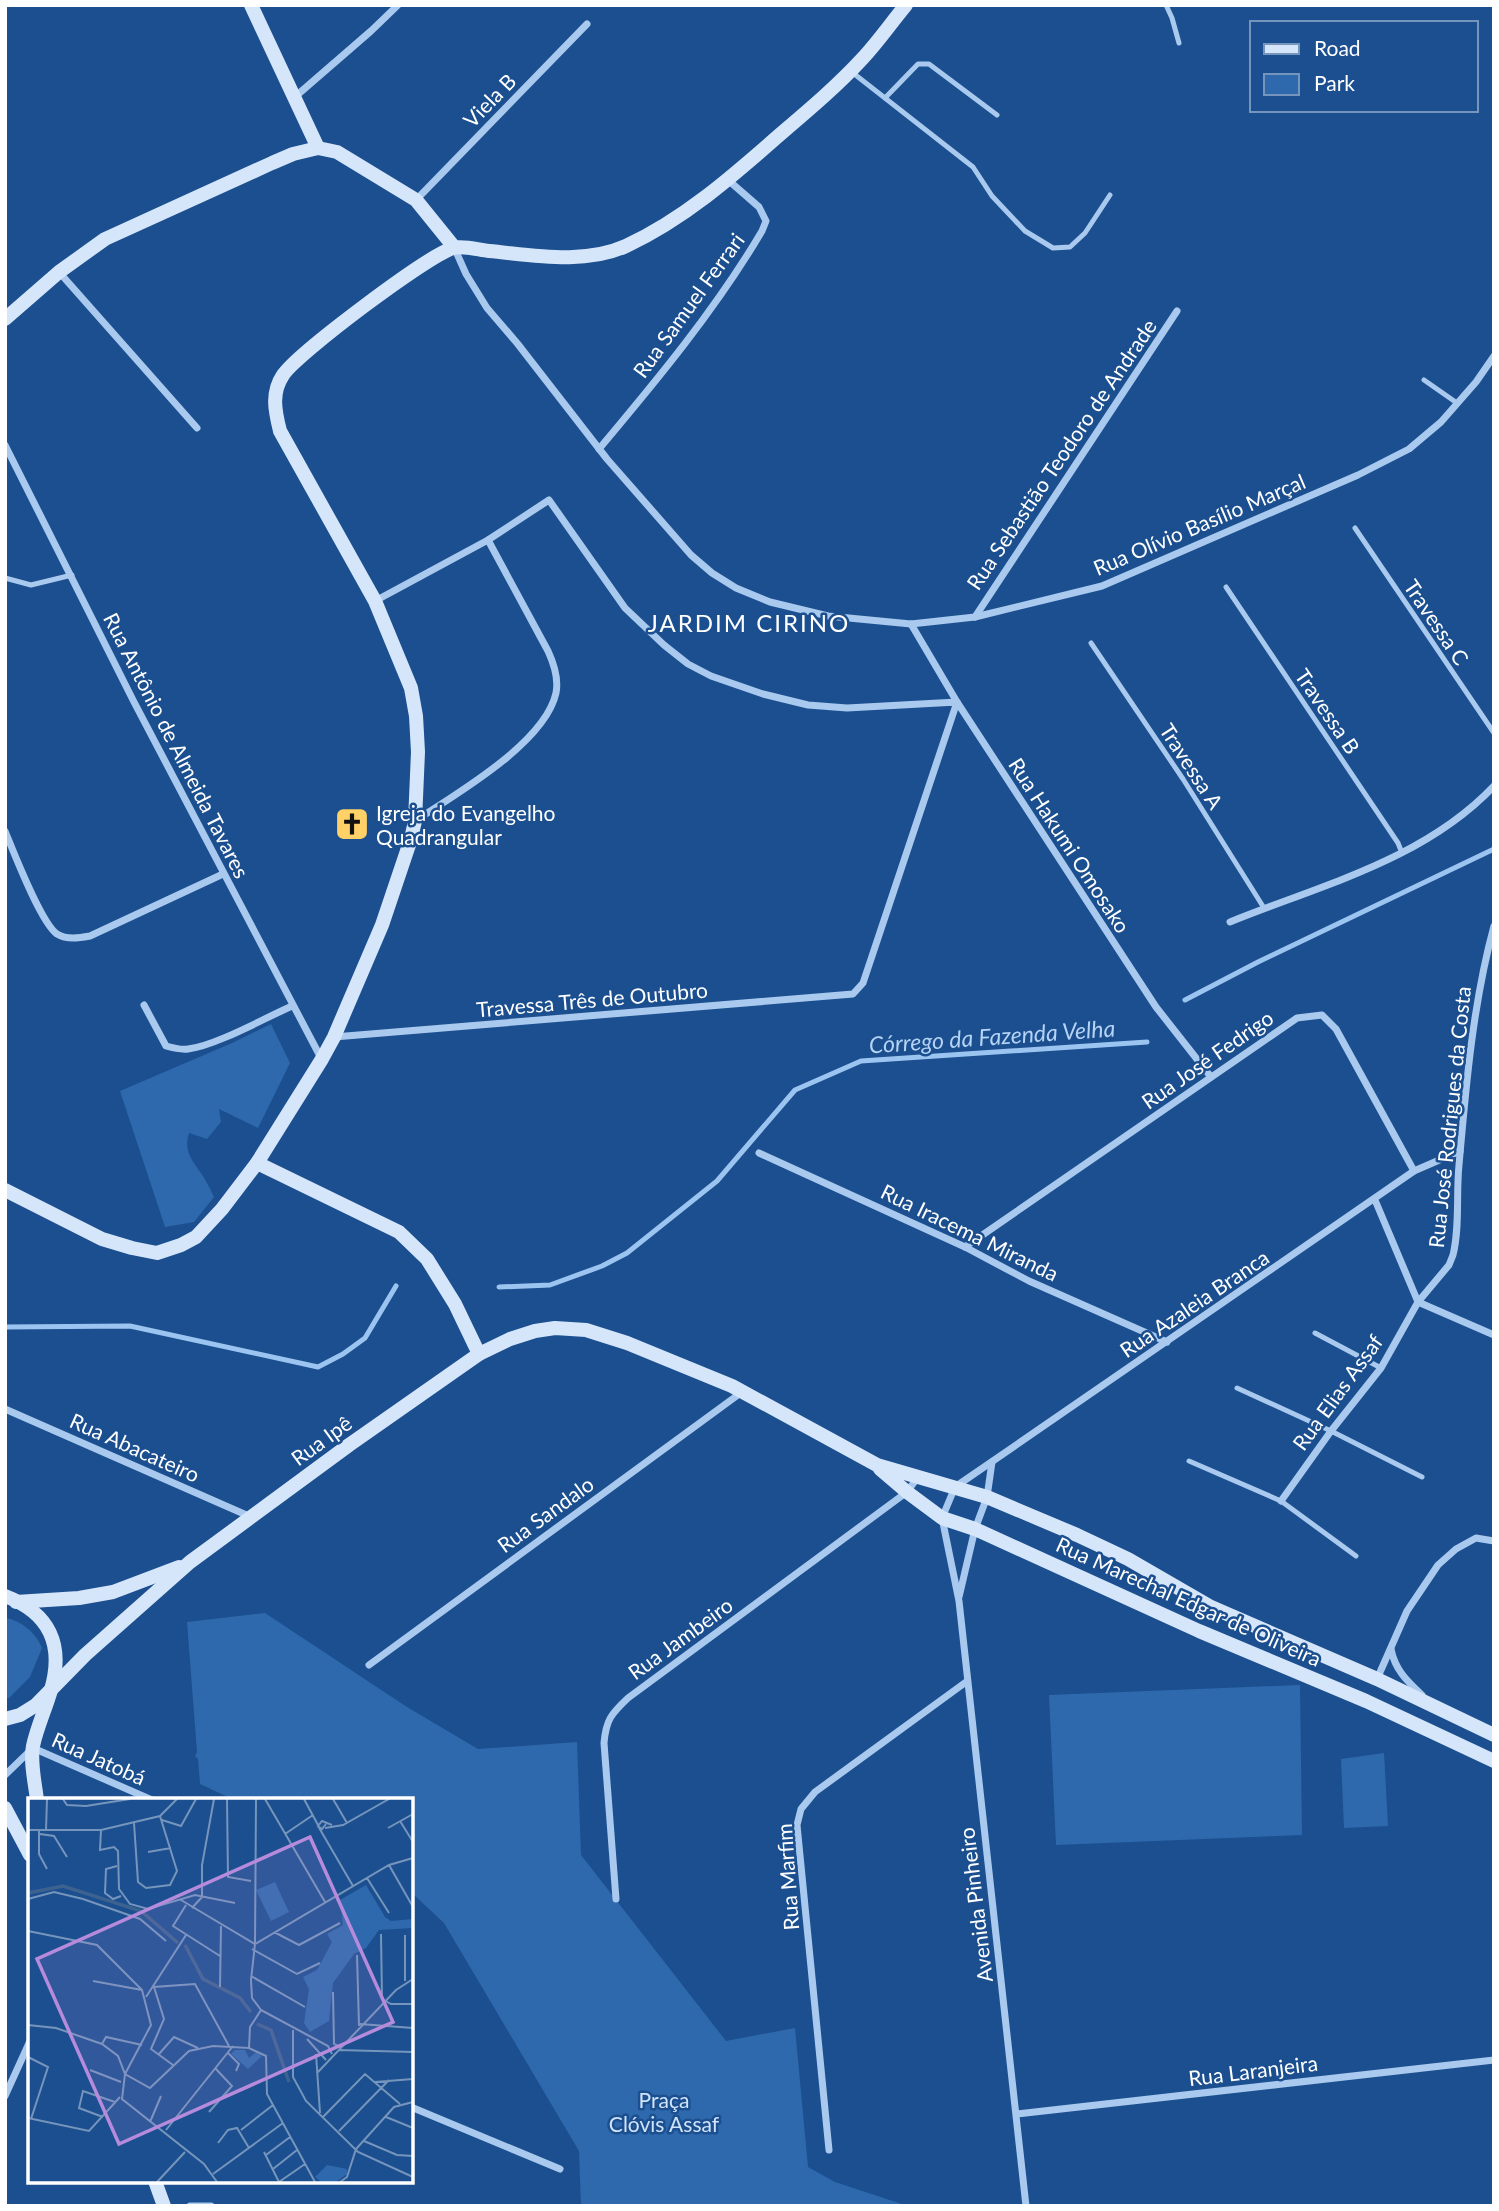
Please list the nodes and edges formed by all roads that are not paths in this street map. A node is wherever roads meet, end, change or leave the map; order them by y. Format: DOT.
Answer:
graph roads {
  1 [pos="251,5"];
  2 [pos="398,5"];
  3 [pos="906,5"];
  4 [pos="1166,5"];
  5 [pos="587,24"];
  6 [pos="1180,43"];
  7 [pos="850,71"];
  8 [pos="296,96"];
  9 [pos="885,98"];
  10 [pos="998,115"];
  11 [pos="318,148"];
  12 [pos="728,180"];
  13 [pos="1110,195"];
  14 [pos="416,200"];
  15 [pos="454,247"];
  16 [pos="59,272"];
  17 [pos="1177,312"];
  18 [pos="5,319"];
  19 [pos="1494,356"];
  20 [pos="1424,380"];
  21 [pos="1457,403"];
  22 [pos="197,428"];
  23 [pos="5,445"];
  24 [pos="599,449"];
  25 [pos="1355,528"];
  26 [pos="488,540"];
  27 [pos="72,575"];
  28 [pos="5,578"];
  29 [pos="1226,587"];
  30 [pos="374,601"];
  31 [pos="975,617"];
  32 [pos="911,624"];
  33 [pos="1091,643"];
  34 [pos="957,702"];
  35 [pos="1494,733"];
  36 [pos="1494,786"];
  37 [pos="415,821"];
  38 [pos="5,831"];
  39 [pos="1402,853"];
  40 [pos="223,874"];
  41 [pos="1264,908"];
  42 [pos="1230,922"];
  43 [pos="1494,926"];
  44 [pos="144,1005"];
  45 [pos="292,1006"];
  46 [pos="334,1037"];
  47 [pos="322,1059"];
  48 [pos="1211,1077"];
  49 [pos="1460,1151"];
  50 [pos="759,1153"];
  51 [pos="257,1163"];
  52 [pos="1414,1171"];
  53 [pos="5,1191"];
  54 [pos="1375,1200"];
  55 [pos="965,1247"];
  56 [pos="1418,1302"];
  57 [pos="1315,1333"];
  58 [pos="1494,1335"];
  59 [pos="1167,1342"];
  60 [pos="479,1354"];
  61 [pos="1381,1368"];
  62 [pos="1237,1388"];
  63 [pos="742,1392"];
  64 [pos="5,1409"];
  65 [pos="1331,1431"];
  66 [pos="1189,1461"];
  67 [pos="992,1462"];
  68 [pos="877,1465"];
  69 [pos="918,1477"];
  70 [pos="1422,1477"];
  71 [pos="955,1487"];
  72 [pos="907,1492"];
  73 [pos="987,1497"];
  74 [pos="1281,1501"];
  75 [pos="251,1517"];
  76 [pos="942,1518"];
  77 [pos="975,1529"];
  78 [pos="1494,1541"];
  79 [pos="1356,1556"];
  80 [pos="190,1562"];
  81 [pos="5,1596"];
  82 [pos="959,1601"];
  83 [pos="13,1602"];
  84 [pos="1391,1648"];
  85 [pos="369,1665"];
  86 [pos="1377,1679"];
  87 [pos="967,1682"];
  88 [pos="52,1687"];
  89 [pos="1432,1705"];
  90 [pos="5,1719"];
  91 [pos="1494,1735"];
  92 [pos="33,1748"];
  93 [pos="1494,1761"];
  94 [pos="5,1775"];
  95 [pos="37,1798"];
  96 [pos="147,1798"];
  97 [pos="5,1808"];
  98 [pos="28,1851"];
  99 [pos="616,1899"];
  100 [pos="28,2045"];
  101 [pos="1494,2060"];
  102 [pos="5,2096"];
  103 [pos="413,2108"];
  104 [pos="1017,2114"];
  105 [pos="829,2150"];
  106 [pos="560,2169"];
  107 [pos="156,2183"];
  108 [pos="164,2206"];
  109 [pos="190,2206"];
  110 [pos="211,2206"];
  111 [pos="1026,2206"];
  1 -- 8 [label="main road"];
  2 -- 8 [label="street"];
  3 -- 7 [label="main road"];
  4 -- 6 [label="lane"];
  5 -- 14 [label="street, Viela B"];
  7 -- 9 [label="lane"];
  7 -- 12 [label="main road"];
  8 -- 11 [label="main road"];
  9 -- 10 [label="lane"];
  9 -- 13 [label="lane"];
  11 -- 14 [label="main road"];
  11 -- 16 [label="main road"];
  12 -- 15 [label="main road"];
  12 -- 24 [label="street, Rua Samuel Ferrari"];
  14 -- 15 [label="main road"];
  15 -- 24 [label="street, Rua Olívio Basílio Marçal"];
  15 -- 30 [label="main road"];
  16 -- 18 [label="main road"];
  16 -- 22 [label="street"];
  17 -- 31 [label="street, Rua Sebastião Teodoro de Andrade"];
  19 -- 21 [label="street, Rua Olívio Basílio Marçal"];
  20 -- 21 [label="lane"];
  21 -- 31 [label="street, Rua Olívio Basílio Marçal"];
  23 -- 27 [label="street, Rua Antônio de Almeida Tavares"];
  24 -- 32 [label="street, Rua Olívio Basílio Marçal"];
  25 -- 35 [label="lane, Travessa C"];
  26 -- 30 [label="street"];
  26 -- 34 [label="street"];
  26 -- 37 [label="street"];
  27 -- 28 [label="lane"];
  27 -- 40 [label="street, Rua Antônio de Almeida Tavares"];
  29 -- 39 [label="lane, Travessa B"];
  30 -- 37 [label="main road"];
  31 -- 32 [label="street, Rua Olívio Basílio Marçal"];
  32 -- 34 [label="street, Rua Hakumi Omosako"];
  33 -- 41 [label="lane, Travessa A"];
  34 -- 46 [label="street, Travessa Três de Outubro"];
  34 -- 48 [label="street, Rua Hakumi Omosako"];
  36 -- 39 [label="street"];
  37 -- 46 [label="main road"];
  38 -- 40 [label="street"];
  39 -- 41 [label="street"];
  40 -- 45 [label="street, Rua Antônio de Almeida Tavares"];
  41 -- 42 [label="street"];
  43 -- 49 [label="street, Rua José Rodrigues da Costa"];
  44 -- 45 [label="street"];
  45 -- 47 [label="street, Rua Antônio de Almeida Tavares"];
  46 -- 47 [label="main road"];
  47 -- 51 [label="main road"];
  48 -- 52 [label="street, Rua José Fedrigo"];
  48 -- 55 [label="street, Rua José Fedrigo"];
  49 -- 52 [label="street, Rua Azaleia Branca"];
  49 -- 56 [label="street, Rua José Rodrigues da Costa"];
  50 -- 55 [label="street, Rua Iracema Miranda"];
  51 -- 53 [label="main road"];
  51 -- 60 [label="main road"];
  52 -- 54 [label="street, Rua Azaleia Branca"];
  54 -- 56 [label="street"];
  54 -- 59 [label="street, Rua Azaleia Branca"];
  55 -- 59 [label="street, Rua Iracema Miranda"];
  56 -- 58 [label="street"];
  56 -- 61 [label="street, Rua Elias Assaf"];
  57 -- 61 [label="lane"];
  59 -- 67 [label="street, Rua Azaleia Branca"];
  60 -- 63 [label="main road, Rua Marechal Edgar de Oliveira"];
  60 -- 75 [label="main road, Rua Ipê"];
  61 -- 65 [label="street, Rua Elias Assaf"];
  62 -- 65 [label="lane"];
  63 -- 68 [label="main road, Rua Marechal Edgar de Oliveira"];
  63 -- 85 [label="street, Rua Sandalo"];
  64 -- 75 [label="street, Rua Abacateiro"];
  65 -- 70 [label="lane"];
  65 -- 74 [label="street, Rua Elias Assaf"];
  66 -- 74 [label="lane"];
  67 -- 71 [label="street, Rua Azaleia Branca"];
  67 -- 73 [label="street"];
  68 -- 69 [label="main road, Rua Marechal Edgar de Oliveira"];
  68 -- 72 [label="main road, Rua Marechal Edgar de Oliveira"];
  69 -- 71 [label="main road, Rua Marechal Edgar de Oliveira"];
  69 -- 72 [label="street, Rua Jambeiro"];
  71 -- 73 [label="main road, Rua Marechal Edgar de Oliveira"];
  71 -- 76 [label="street"];
  72 -- 76 [label="main road, Rua Marechal Edgar de Oliveira"];
  72 -- 99 [label="street, Rua Jambeiro"];
  73 -- 77 [label="street, Avenida Pinheiro"];
  73 -- 86 [label="main road, Rua Marechal Edgar de Oliveira"];
  74 -- 79 [label="lane"];
  75 -- 80 [label="main road, Rua Ipê"];
  76 -- 77 [label="main road, Rua Marechal Edgar de Oliveira"];
  76 -- 82 [label="street, Avenida Pinheiro"];
  77 -- 82 [label="street, Avenida Pinheiro"];
  77 -- 93 [label="main road, Rua Marechal Edgar de Oliveira"];
  78 -- 84 [label="street"];
  80 -- 83 [label="main road, Rua Ipê"];
  80 -- 88 [label="main road, Rua Ipê"];
  81 -- 83 [label="main road"];
  82 -- 87 [label="street, Avenida Pinheiro"];
  83 -- 88 [label="main road"];
  84 -- 86 [label="street"];
  84 -- 89 [label="street"];
  86 -- 89 [label="main road, Rua Marechal Edgar de Oliveira"];
  87 -- 104 [label="street, Avenida Pinheiro"];
  87 -- 105 [label="street, Rua Marfim"];
  88 -- 90 [label="main road, Rua Ipê"];
  88 -- 92 [label="main road"];
  89 -- 91 [label="main road, Rua Marechal Edgar de Oliveira"];
  92 -- 94 [label="street"];
  92 -- 95 [label="main road"];
  92 -- 96 [label="street, Rua Jatobá"];
  97 -- 98 [label="main road"];
  100 -- 102 [label="street"];
  101 -- 104 [label="street, Rua Laranjeira"];
  103 -- 106 [label="street"];
  104 -- 111 [label="street, Avenida Pinheiro"];
  107 -- 108 [label="main road"];
  109 -- 110 [label="street"];
}
